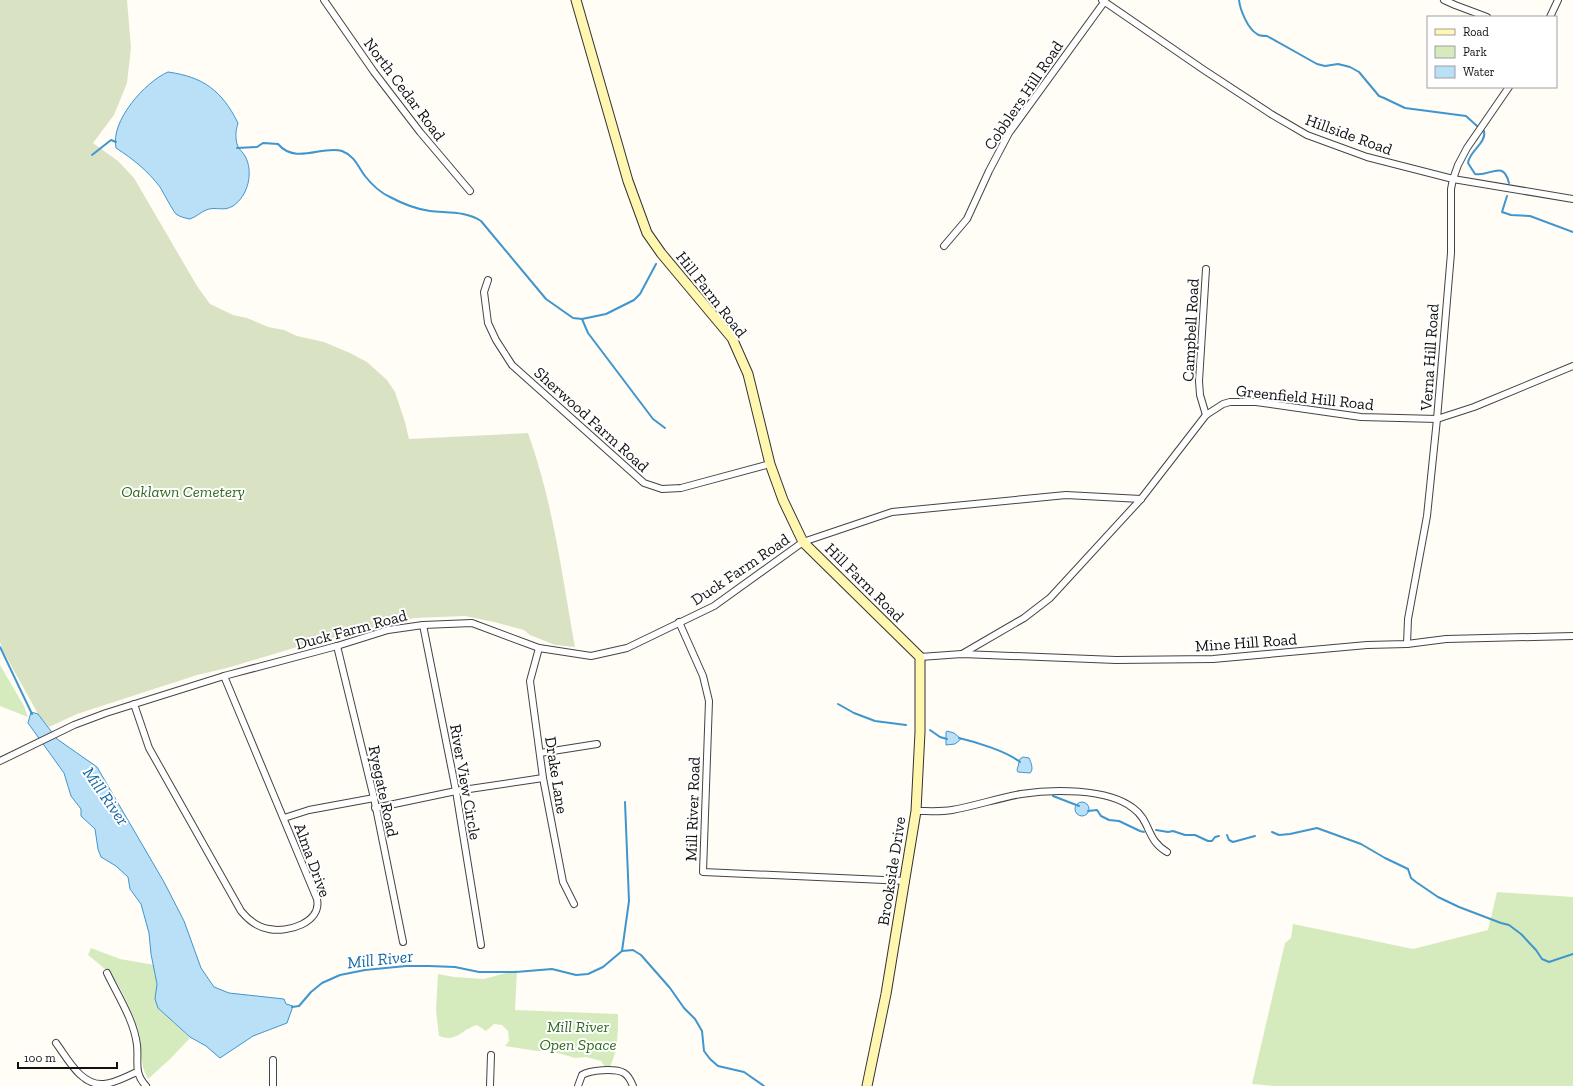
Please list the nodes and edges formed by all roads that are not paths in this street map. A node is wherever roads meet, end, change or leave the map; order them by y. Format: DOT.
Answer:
graph roads {
  1 [pos="324,0"];
  2 [pos="576,0"];
  3 [pos="1444,0"];
  4 [pos="1558,0"];
  5 [pos="1103,1"];
  6 [pos="1484,16"];
  7 [pos="1550,16"];
  8 [pos="1508,88"];
  9 [pos="1453,179"];
  10 [pos="470,191"];
  11 [pos="1573,199"];
  12 [pos="944,246"];
  13 [pos="1206,269"];
  14 [pos="488,280"];
  15 [pos="1573,366"];
  16 [pos="1206,415"];
  17 [pos="1437,419"];
  18 [pos="770,464"];
  19 [pos="1140,499"];
  20 [pos="803,542"];
  21 [pos="679,622"];
  22 [pos="422,625"];
  23 [pos="1573,636"];
  24 [pos="1407,644"];
  25 [pos="337,646"];
  26 [pos="539,648"];
  27 [pos="962,654"];
  28 [pos="920,657"];
  29 [pos="224,676"];
  30 [pos="134,704"];
  31 [pos="597,744"];
  32 [pos="540,753"];
  33 [pos="0,760"];
  34 [pos="543,778"];
  35 [pos="456,791"];
  36 [pos="374,798"];
  37 [pos="375,808"];
  38 [pos="916,811"];
  39 [pos="284,818"];
  40 [pos="1167,852"];
  41 [pos="906,881"];
  42 [pos="574,904"];
  43 [pos="403,942"];
  44 [pos="481,945"];
  45 [pos="107,973"];
  46 [pos="56,1043"];
  47 [pos="490,1055"];
  48 [pos="273,1060"];
  49 [pos="137,1072"];
  50 [pos="146,1086"];
  51 [pos="273,1086"];
  52 [pos="490,1086"];
  53 [pos="578,1086"];
  54 [pos="633,1086"];
  55 [pos="867,1086"];
  1 -- 10 [label="street, North Cedar Road"];
  2 -- 18 [label="main road, Hill Farm Road"];
  3 -- 6 [label="street"];
  4 -- 7 [label="street"];
  5 -- 9 [label="street, Hillside Road"];
  5 -- 12 [label="street, Cobblers Hill Road"];
  8 -- 9 [label="street, Verna Hill Road"];
  9 -- 11 [label="street, Hillside Road"];
  9 -- 17 [label="street, Verna Hill Road"];
  13 -- 16 [label="street, Campbell Road"];
  14 -- 18 [label="street, Sherwood Farm Road"];
  15 -- 17 [label="street, Greenfield Hill Road"];
  16 -- 17 [label="street, Greenfield Hill Road"];
  16 -- 19 [label="street, Greenfield Hill Road"];
  17 -- 24 [label="street, Verna Hill Road"];
  18 -- 20 [label="main road, Hill Farm Road"];
  19 -- 20 [label="street, Duck Farm Road"];
  19 -- 27 [label="street, Greenfield Hill Road"];
  20 -- 21 [label="street, Duck Farm Road"];
  20 -- 28 [label="main road, Hill Farm Road"];
  21 -- 26 [label="street, Duck Farm Road"];
  21 -- 41 [label="street, Mill River Road"];
  22 -- 25 [label="street, Duck Farm Road"];
  22 -- 26 [label="street, Duck Farm Road"];
  22 -- 35 [label="street, River View Circle"];
  23 -- 24 [label="street, Mine Hill Road"];
  24 -- 27 [label="street, Mine Hill Road"];
  25 -- 29 [label="street, Duck Farm Road"];
  25 -- 36 [label="street, Ryegate Road"];
  26 -- 32 [label="street, Drake Lane"];
  27 -- 28 [label="street, Mine Hill Road"];
  28 -- 38 [label="main road, Brookside Drive"];
  29 -- 30 [label="street, Duck Farm Road"];
  29 -- 39 [label="street, Alma Drive"];
  30 -- 33 [label="street, Duck Farm Road"];
  30 -- 39 [label="street, Alma Drive"];
  31 -- 32 [label="street"];
  32 -- 34 [label="street, Drake Lane"];
  34 -- 35 [label="street"];
  34 -- 42 [label="street, Drake Lane"];
  35 -- 37 [label="street"];
  35 -- 44 [label="street, River View Circle"];
  36 -- 37 [label="street, Ryegate Road"];
  36 -- 39 [label="street"];
  37 -- 43 [label="street, Ryegate Road"];
  38 -- 40 [label="street"];
  38 -- 41 [label="main road, Brookside Drive"];
  41 -- 55 [label="main road, Brookside Drive"];
  45 -- 49 [label="street"];
  46 -- 49 [label="street"];
  47 -- 52 [label="street"];
  48 -- 51 [label="street"];
  49 -- 50 [label="street"];
  53 -- 54 [label="street"];
}
